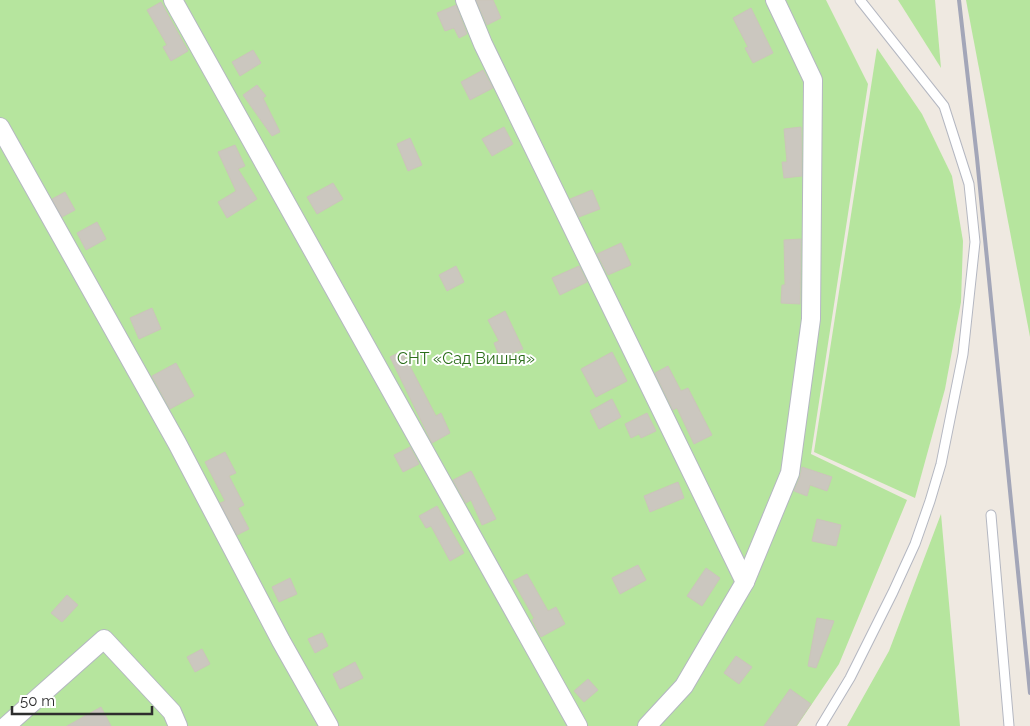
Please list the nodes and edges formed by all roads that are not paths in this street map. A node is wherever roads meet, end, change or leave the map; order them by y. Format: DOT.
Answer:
graph roads {
  1 [pos="173,0"];
  2 [pos="465,0"];
  3 [pos="775,0"];
  4 [pos="860,0"];
  5 [pos="0,127"];
  6 [pos="991,515"];
  7 [pos="745,582"];
  8 [pos="6,726"];
  9 [pos="178,726"];
  10 [pos="329,726"];
  11 [pos="578,726"];
  12 [pos="647,726"];
  13 [pos="821,726"];
  14 [pos="1009,726"];
  1 -- 11 [label="street"];
  2 -- 7 [label="street"];
  3 -- 7 [label="street"];
  4 -- 13 [label="lane"];
  5 -- 10 [label="street"];
  6 -- 14 [label="lane"];
  7 -- 12 [label="street"];
  8 -- 9 [label="street"];
}
